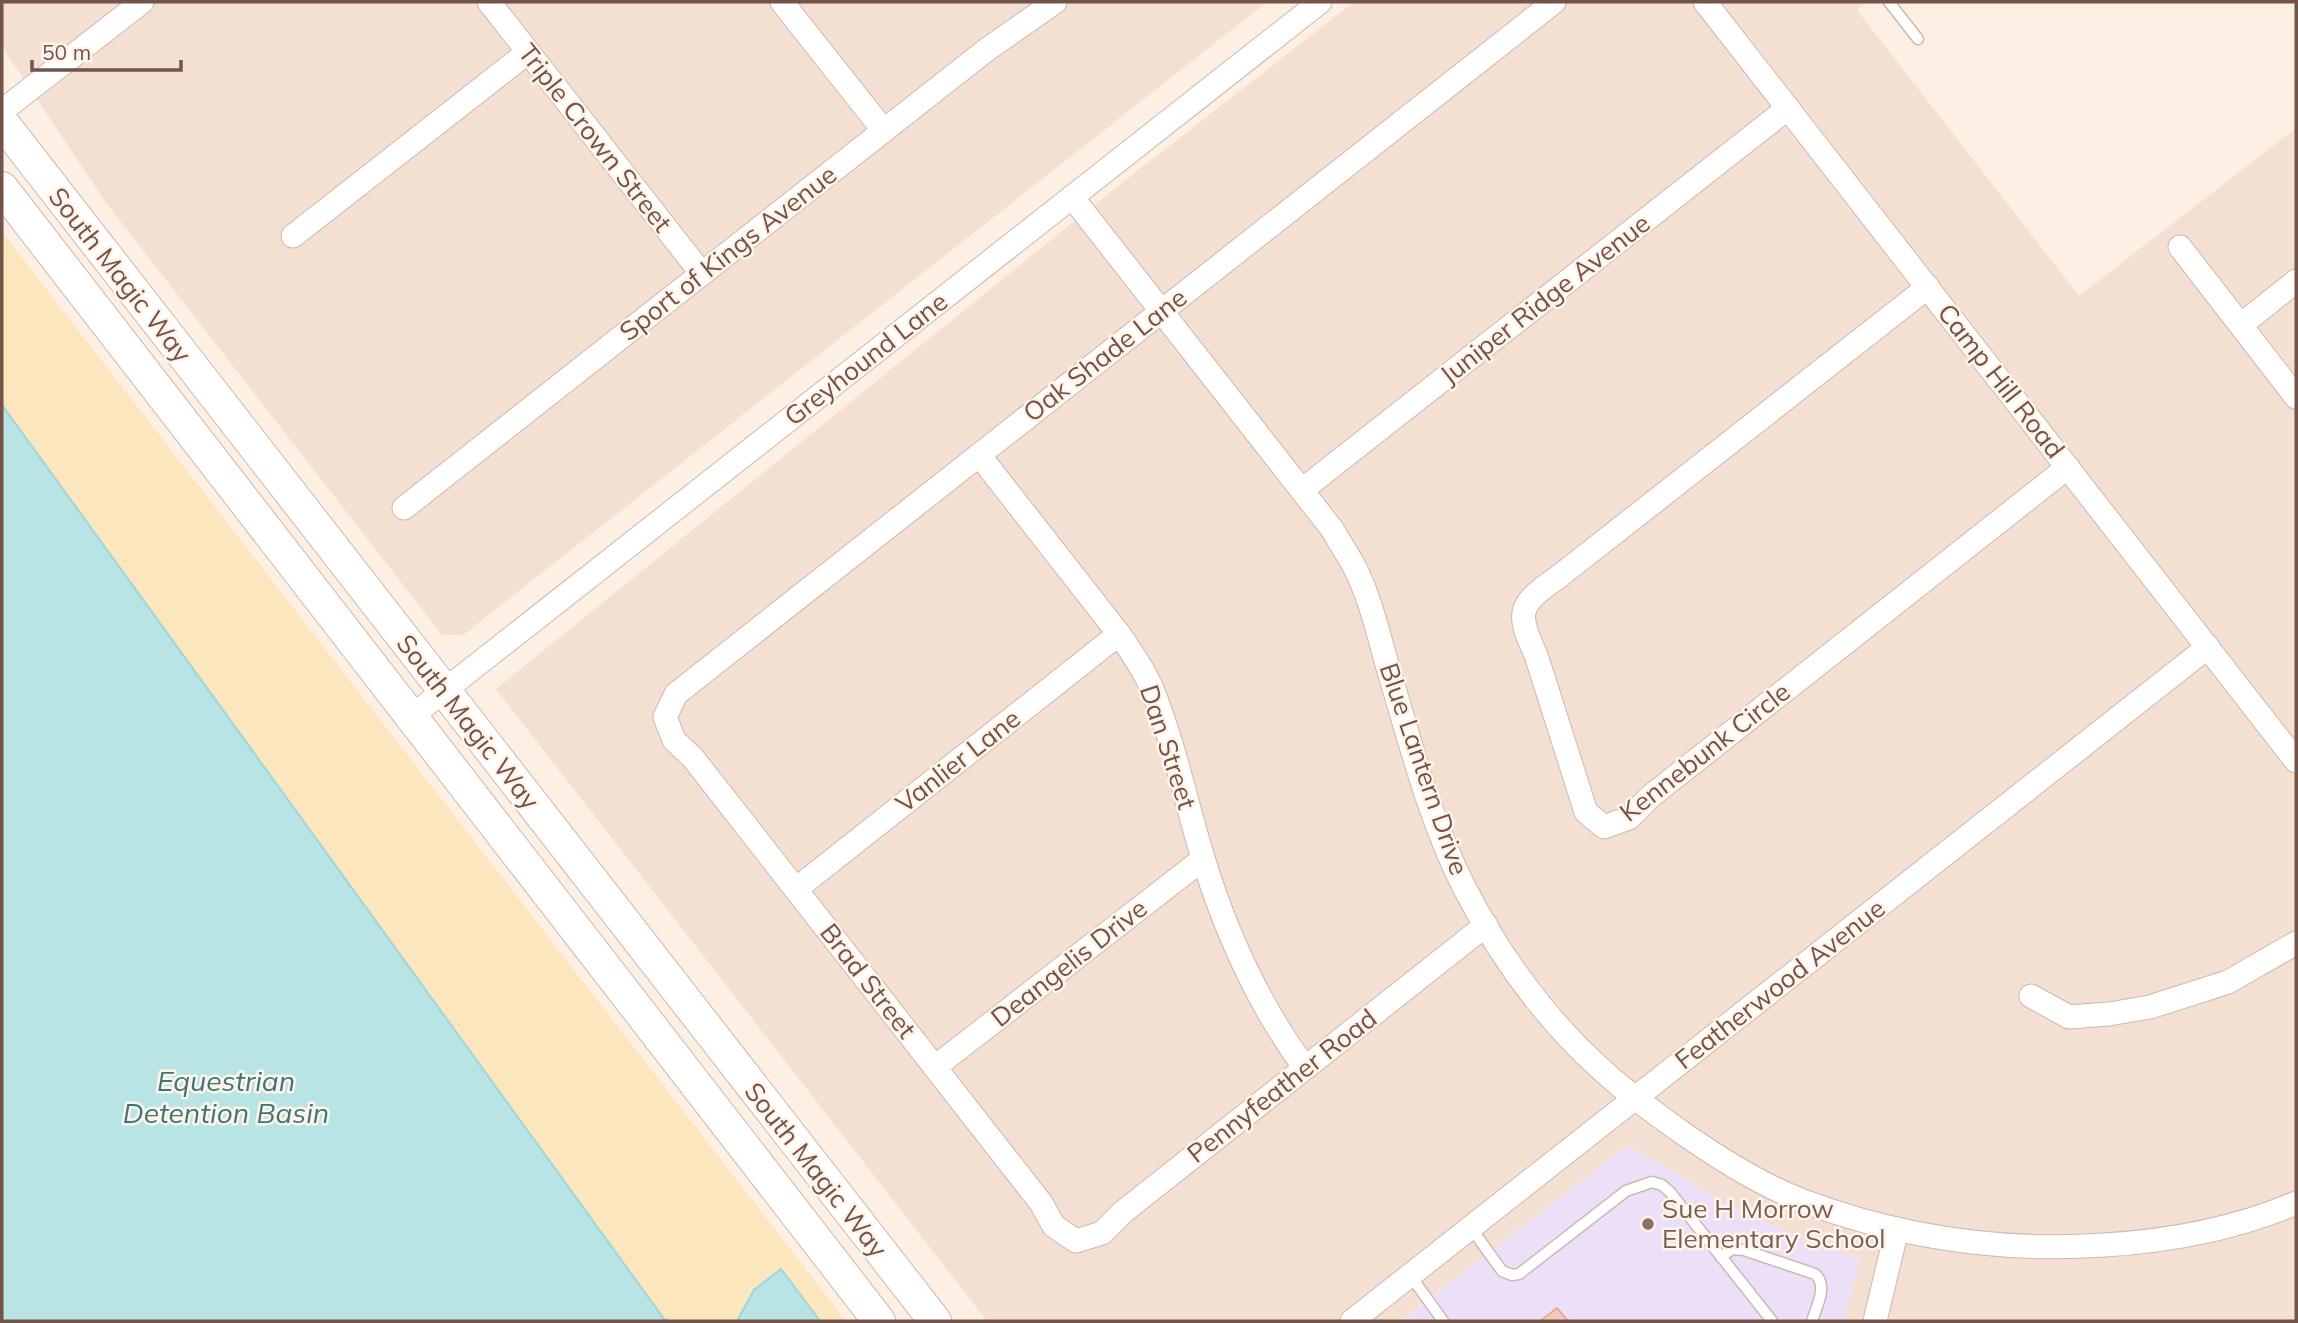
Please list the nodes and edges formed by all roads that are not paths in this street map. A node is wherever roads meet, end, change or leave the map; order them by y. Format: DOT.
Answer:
graph roads {
  1 [pos="142,2"];
  2 [pos="489,2"];
  3 [pos="782,2"];
  4 [pos="1055,2"];
  5 [pos="1320,2"];
  6 [pos="1554,2"];
  7 [pos="1705,2"];
  8 [pos="1889,2"];
  9 [pos="1918,39"];
  10 [pos="528,52"];
  11 [pos="1787,108"];
  12 [pos="2,111"];
  13 [pos="2,122"];
  14 [pos="884,131"];
  15 [pos="2,188"];
  16 [pos="1072,197"];
  17 [pos="293,236"];
  18 [pos="2180,247"];
  19 [pos="702,274"];
  20 [pos="2296,281"];
  21 [pos="1928,287"];
  22 [pos="1161,310"];
  23 [pos="2241,325"];
  24 [pos="2296,397"];
  25 [pos="979,455"];
  26 [pos="2068,467"];
  27 [pos="1302,490"];
  28 [pos="404,508"];
  29 [pos="1119,634"];
  30 [pos="2208,647"];
  31 [pos="443,691"];
  32 [pos="412,716"];
  33 [pos="665,717"];
  34 [pos="2296,761"];
  35 [pos="1203,859"];
  36 [pos="796,889"];
  37 [pos="1486,925"];
  38 [pos="2296,943"];
  39 [pos="2031,996"];
  40 [pos="935,1068"];
  41 [pos="1305,1068"];
  42 [pos="1635,1098"];
  43 [pos="2296,1203"];
  44 [pos="1471,1228"];
  45 [pos="1897,1229"];
  46 [pos="1076,1241"];
  47 [pos="1721,1256"];
  48 [pos="1410,1275"];
  49 [pos="878,1321"];
  50 [pos="935,1321"];
  51 [pos="1352,1321"];
  52 [pos="1443,1321"];
  53 [pos="1772,1321"];
  54 [pos="1812,1321"];
  55 [pos="1875,1321"];
  1 -- 12 [label="street"];
  2 -- 10 [label="street, Triple Crown Street"];
  3 -- 14 [label="street"];
  4 -- 14 [label="street, Sport of Kings Avenue"];
  5 -- 16 [label="street, Greyhound Lane"];
  6 -- 22 [label="street, Oak Shade Lane"];
  7 -- 11 [label="street, Camp Hill Road"];
  8 -- 9 [label="lane"];
  10 -- 17 [label="street"];
  10 -- 19 [label="street, Triple Crown Street"];
  11 -- 21 [label="street, Camp Hill Road"];
  11 -- 27 [label="street, Juniper Ridge Avenue"];
  13 -- 31 [label="street, South Magic Way"];
  14 -- 19 [label="street, Sport of Kings Avenue"];
  15 -- 32 [label="street, South Magic Way"];
  16 -- 22 [label="street, Blue Lantern Drive"];
  16 -- 31 [label="street, Greyhound Lane"];
  18 -- 23 [label="street"];
  19 -- 28 [label="street, Sport of Kings Avenue"];
  20 -- 23 [label="street"];
  21 -- 26 [label="street, Camp Hill Road"];
  21 -- 26 [label="street, Kennebunk Circle"];
  22 -- 25 [label="street, Oak Shade Lane"];
  22 -- 27 [label="street, Blue Lantern Drive"];
  23 -- 24 [label="street"];
  25 -- 29 [label="street, Dan Street"];
  25 -- 33 [label="street, Oak Shade Lane"];
  26 -- 30 [label="street, Camp Hill Road"];
  27 -- 37 [label="street, Blue Lantern Drive"];
  29 -- 35 [label="street, Dan Street"];
  29 -- 36 [label="street, Vanlier Lane"];
  30 -- 34 [label="street, Camp Hill Road"];
  30 -- 42 [label="street, Featherwood Avenue"];
  31 -- 32 [label="street, Greyhound Lane"];
  31 -- 50 [label="street, South Magic Way"];
  32 -- 49 [label="street, South Magic Way"];
  33 -- 36 [label="street, Brad Street"];
  35 -- 40 [label="street, Deangelis Drive"];
  35 -- 41 [label="street, Dan Street"];
  36 -- 40 [label="street, Brad Street"];
  37 -- 41 [label="street, Pennyfeather Road"];
  37 -- 42 [label="street, Blue Lantern Drive"];
  38 -- 39 [label="street"];
  40 -- 46 [label="street, Brad Street"];
  41 -- 46 [label="street, Pennyfeather Road"];
  42 -- 44 [label="street, Featherwood Avenue"];
  42 -- 45 [label="street, Blue Lantern Drive"];
  43 -- 45 [label="street, Blue Lantern Drive"];
  44 -- 47 [label="lane"];
  44 -- 48 [label="street, Featherwood Avenue"];
  45 -- 55 [label="street"];
  47 -- 53 [label="lane"];
  47 -- 54 [label="lane"];
  48 -- 51 [label="street, Featherwood Avenue"];
  48 -- 52 [label="lane"];
}
